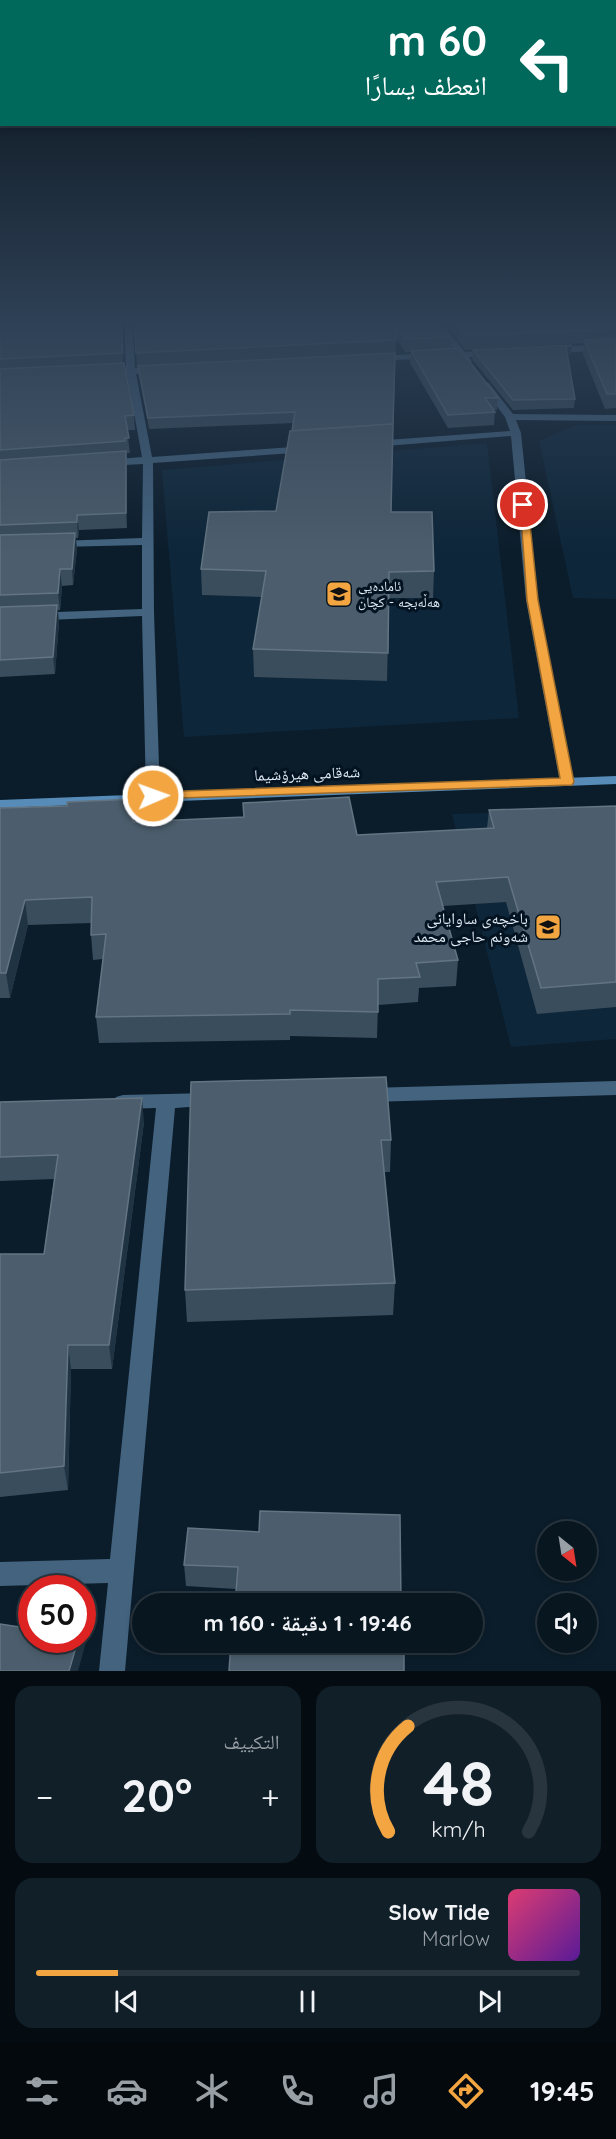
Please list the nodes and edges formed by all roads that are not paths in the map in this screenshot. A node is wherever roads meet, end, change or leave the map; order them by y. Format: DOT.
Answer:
graph roads {
  1 [pos="136,397"];
  2 [pos="495,397"];
  3 [pos="510,417"];
  4 [pos="616,418"];
  5 [pos="516,433"];
  6 [pos="362,445"];
  7 [pos="314,448"];
  8 [pos="148,460"];
  9 [pos="91,464"];
  10 [pos="148,541"];
  11 [pos="46,544"];
  12 [pos="148,612"];
  13 [pos="0,618"];
  14 [pos="616,780"];
  15 [pos="567,782"];
  16 [pos="153,796"];
  17 [pos="0,804"];
  18 [pos="616,1088"];
  19 [pos="355,1096"];
  20 [pos="225,1099"];
  21 [pos="166,1101"];
  22 [pos="106,1102"];
  23 [pos="121,1571"];
  24 [pos="0,1574"];
  25 [pos="112,1671"];
  1 -- 8 [label="street"];
  2 -- 3 [label="street"];
  3 -- 4 [label="street"];
  3 -- 5 [label="street"];
  5 -- 6 [label="street"];
  5 -- 15 [label="street"];
  7 -- 8 [label="street"];
  8 -- 9 [label="street"];
  8 -- 10 [label="street"];
  10 -- 11 [label="street"];
  10 -- 12 [label="street"];
  12 -- 13 [label="street"];
  12 -- 16 [label="street"];
  14 -- 15 [label="main road, شەقامی هیرۆشیما"];
  15 -- 16 [label="main road, شەقامی هیرۆشیما"];
  16 -- 17 [label="main road, شەقامی هیرۆشیما"];
  18 -- 19 [label="street"];
  20 -- 21 [label="street"];
  21 -- 22 [label="street"];
  21 -- 23 [label="street"];
  23 -- 24 [label="street"];
  23 -- 25 [label="street"];
}
